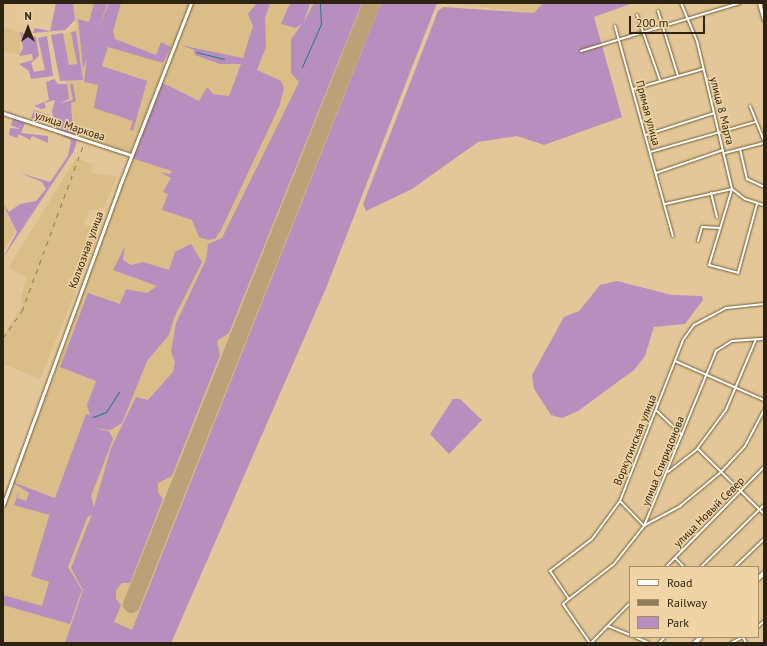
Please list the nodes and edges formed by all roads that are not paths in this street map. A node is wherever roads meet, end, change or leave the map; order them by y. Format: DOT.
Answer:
graph roads {
  1 [pos="191,3"];
  2 [pos="681,3"];
  3 [pos="740,3"];
  4 [pos="759,3"];
  5 [pos="658,11"];
  6 [pos="637,16"];
  7 [pos="686,20"];
  8 [pos="764,20"];
  9 [pos="616,26"];
  10 [pos="663,26"];
  11 [pos="642,32"];
  12 [pos="619,39"];
  13 [pos="581,51"];
  14 [pos="703,69"];
  15 [pos="678,76"];
  16 [pos="660,81"];
  17 [pos="633,89"];
  18 [pos="750,106"];
  19 [pos="3,113"];
  20 [pos="714,113"];
  21 [pos="755,122"];
  22 [pos="719,134"];
  23 [pos="646,135"];
  24 [pos="764,142"];
  25 [pos="740,149"];
  26 [pos="723,150"];
  27 [pos="650,152"];
  28 [pos="725,153"];
  29 [pos="131,155"];
  30 [pos="656,173"];
  31 [pos="764,187"];
  32 [pos="732,189"];
  33 [pos="711,193"];
  34 [pos="665,204"];
  35 [pos="757,204"];
  36 [pos="764,205"];
  37 [pos="717,218"];
  38 [pos="720,228"];
  39 [pos="673,236"];
  40 [pos="698,241"];
  41 [pos="764,304"];
  42 [pos="756,339"];
  43 [pos="764,339"];
  44 [pos="675,361"];
  45 [pos="706,374"];
  46 [pos="737,388"];
  47 [pos="764,400"];
  48 [pos="656,410"];
  49 [pos="764,411"];
  50 [pos="682,435"];
  51 [pos="698,449"];
  52 [pos="764,467"];
  53 [pos="668,472"];
  54 [pos="721,472"];
  55 [pos="741,491"];
  56 [pos="620,501"];
  57 [pos="3,505"];
  58 [pos="764,505"];
  59 [pos="759,509"];
  60 [pos="764,514"];
  61 [pos="644,526"];
  62 [pos="764,538"];
  63 [pos="675,558"];
  64 [pos="667,566"];
  65 [pos="683,566"];
  66 [pos="702,566"];
  67 [pos="737,566"];
  68 [pos="569,599"];
  69 [pos="629,604"];
  70 [pos="608,626"];
  71 [pos="629,635"];
  72 [pos="637,638"];
  73 [pos="741,638"];
  74 [pos="590,643"];
  75 [pos="649,643"];
  76 [pos="731,643"];
  1 -- 29 [label="street, Колхозная улица"];
  2 -- 7 [label="street, улица 8 Марта"];
  3 -- 7 [label="street"];
  4 -- 8 [label="street"];
  5 -- 10 [label="street"];
  6 -- 11 [label="street"];
  7 -- 10 [label="street"];
  7 -- 14 [label="street, улица 8 Марта"];
  9 -- 12 [label="street, Прямая улица"];
  10 -- 11 [label="street"];
  10 -- 15 [label="street"];
  11 -- 12 [label="street"];
  11 -- 16 [label="street"];
  12 -- 13 [label="street"];
  12 -- 17 [label="street, Прямая улица"];
  14 -- 15 [label="street"];
  14 -- 20 [label="street, улица 8 Марта"];
  15 -- 16 [label="street"];
  16 -- 17 [label="street"];
  17 -- 23 [label="street, Прямая улица"];
  18 -- 21 [label="street"];
  19 -- 29 [label="street, улица Маркова"];
  20 -- 22 [label="street, улица 8 Марта"];
  20 -- 23 [label="street"];
  21 -- 22 [label="street"];
  21 -- 24 [label="street"];
  22 -- 26 [label="street, улица 8 Марта"];
  22 -- 27 [label="street"];
  23 -- 27 [label="street, Прямая улица"];
  24 -- 25 [label="street"];
  25 -- 28 [label="street"];
  25 -- 31 [label="street"];
  26 -- 28 [label="street, улица 8 Марта"];
  26 -- 30 [label="street"];
  27 -- 30 [label="street, Прямая улица"];
  28 -- 32 [label="street, улица 8 Марта"];
  29 -- 57 [label="street, Колхозная улица"];
  30 -- 34 [label="street, Прямая улица"];
  32 -- 33 [label="street"];
  32 -- 35 [label="street"];
  32 -- 38 [label="street"];
  33 -- 34 [label="street"];
  33 -- 37 [label="street"];
  34 -- 39 [label="street, Прямая улица"];
  35 -- 36 [label="street"];
  35 -- 38 [label="street"];
  38 -- 40 [label="street"];
  41 -- 44 [label="street, Воркутинская улица"];
  42 -- 43 [label="street, улица Спиридонова"];
  42 -- 45 [label="street, улица Спиридонова"];
  42 -- 46 [label="street"];
  44 -- 45 [label="street"];
  44 -- 48 [label="street, Воркутинская улица"];
  45 -- 46 [label="street"];
  45 -- 50 [label="street, улица Спиридонова"];
  46 -- 47 [label="street"];
  46 -- 51 [label="street"];
  48 -- 50 [label="street"];
  48 -- 56 [label="street, Воркутинская улица"];
  49 -- 54 [label="street"];
  50 -- 53 [label="street, улица Спиридонова"];
  51 -- 53 [label="street"];
  51 -- 54 [label="street"];
  52 -- 55 [label="street, улица Новый Север"];
  53 -- 61 [label="street, улица Спиридонова"];
  54 -- 55 [label="street"];
  54 -- 61 [label="street"];
  55 -- 59 [label="street"];
  55 -- 63 [label="street, улица Новый Север"];
  56 -- 61 [label="street"];
  56 -- 68 [label="street, Воркутинская улица"];
  58 -- 59 [label="street"];
  59 -- 60 [label="street"];
  59 -- 66 [label="street"];
  61 -- 68 [label="street, улица Спиридонова"];
  62 -- 67 [label="street"];
  63 -- 64 [label="street, улица Новый Север"];
  63 -- 65 [label="street"];
  68 -- 74 [label="street"];
  69 -- 70 [label="street"];
  70 -- 71 [label="street"];
  70 -- 74 [label="street"];
  72 -- 75 [label="street"];
  73 -- 76 [label="street"];
}
